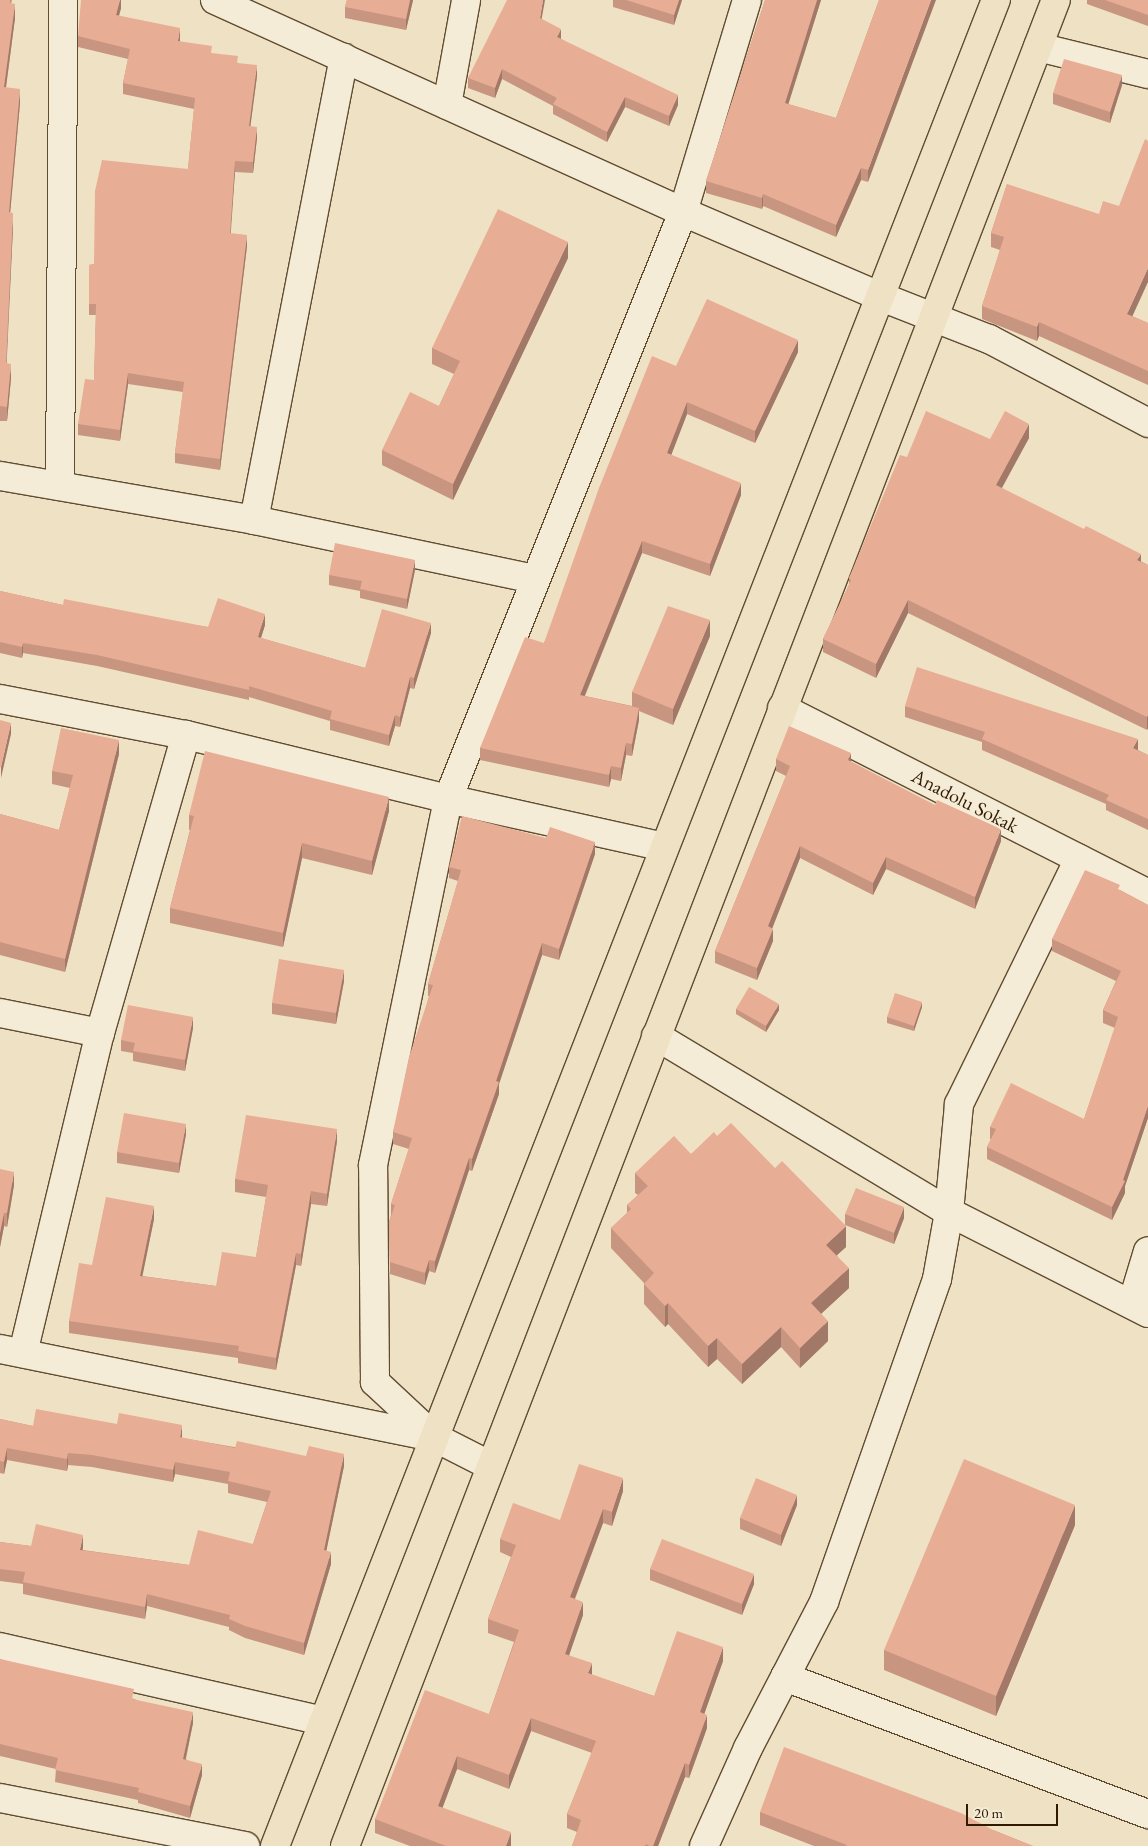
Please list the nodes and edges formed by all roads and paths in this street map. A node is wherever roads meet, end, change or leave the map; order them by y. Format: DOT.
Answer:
graph roads {
  1 [pos="63,0"];
  2 [pos="218,0"];
  3 [pos="466,0"];
  4 [pos="747,0"];
  5 [pos="996,0"];
  6 [pos="1056,0"];
  7 [pos="1038,47"];
  8 [pos="344,58"];
  9 [pos="1138,72"];
  10 [pos="447,105"];
  11 [pos="684,212"];
  12 [pos="879,296"];
  13 [pos="933,317"];
  14 [pos="1148,423"];
  15 [pos="0,476"];
  16 [pos="60,486"];
  17 [pos="254,520"];
  18 [pos="535,579"];
  19 [pos="0,699"];
  20 [pos="782,708"];
  21 [pos="186,735"];
  22 [pos="448,799"];
  23 [pos="664,847"];
  24 [pos="1079,859"];
  25 [pos="1148,894"];
  26 [pos="0,1013"];
  27 [pos="100,1033"];
  28 [pos="656,1036"];
  29 [pos="948,1212"];
  30 [pos="1148,1251"];
  31 [pos="1140,1309"];
  32 [pos="11,1351"];
  33 [pos="434,1437"];
  34 [pos="491,1466"];
  35 [pos="0,1647"];
  36 [pos="785,1677"];
  37 [pos="324,1721"];
  38 [pos="0,1798"];
  39 [pos="1148,1814"];
  40 [pos="245,1846"];
  41 [pos="275,1846"];
  42 [pos="345,1846"];
  43 [pos="704,1846"];
  1 -- 16 [label="street"];
  2 -- 8 [label="street"];
  3 -- 10 [label="street"];
  4 -- 11 [label="street"];
  5 -- 12 [label="main road"];
  6 -- 7 [label="main road"];
  7 -- 9 [label="street"];
  7 -- 13 [label="main road"];
  8 -- 10 [label="street"];
  8 -- 17 [label="street"];
  10 -- 11 [label="street"];
  11 -- 12 [label="street"];
  11 -- 18 [label="street"];
  12 -- 13 [label="street"];
  12 -- 23 [label="main road"];
  13 -- 14 [label="street"];
  13 -- 20 [label="main road"];
  15 -- 16 [label="street"];
  16 -- 17 [label="street"];
  17 -- 18 [label="street"];
  18 -- 22 [label="street"];
  19 -- 21 [label="street"];
  20 -- 24 [label="street, Anadolu Sokak"];
  20 -- 28 [label="main road"];
  21 -- 22 [label="street"];
  21 -- 27 [label="street"];
  22 -- 23 [label="street"];
  22 -- 33 [label="street"];
  23 -- 33 [label="main road"];
  24 -- 25 [label="street, Anadolu Sokak"];
  24 -- 29 [label="street"];
  26 -- 27 [label="street"];
  27 -- 32 [label="street"];
  28 -- 29 [label="street"];
  28 -- 34 [label="main road"];
  29 -- 31 [label="street"];
  29 -- 36 [label="street"];
  30 -- 31 [label="street"];
  32 -- 33 [label="street"];
  33 -- 34 [label="street"];
  33 -- 37 [label="main road"];
  34 -- 42 [label="main road"];
  35 -- 37 [label="street"];
  36 -- 39 [label="street"];
  36 -- 43 [label="street"];
  37 -- 41 [label="main road"];
  38 -- 40 [label="street"];
}
